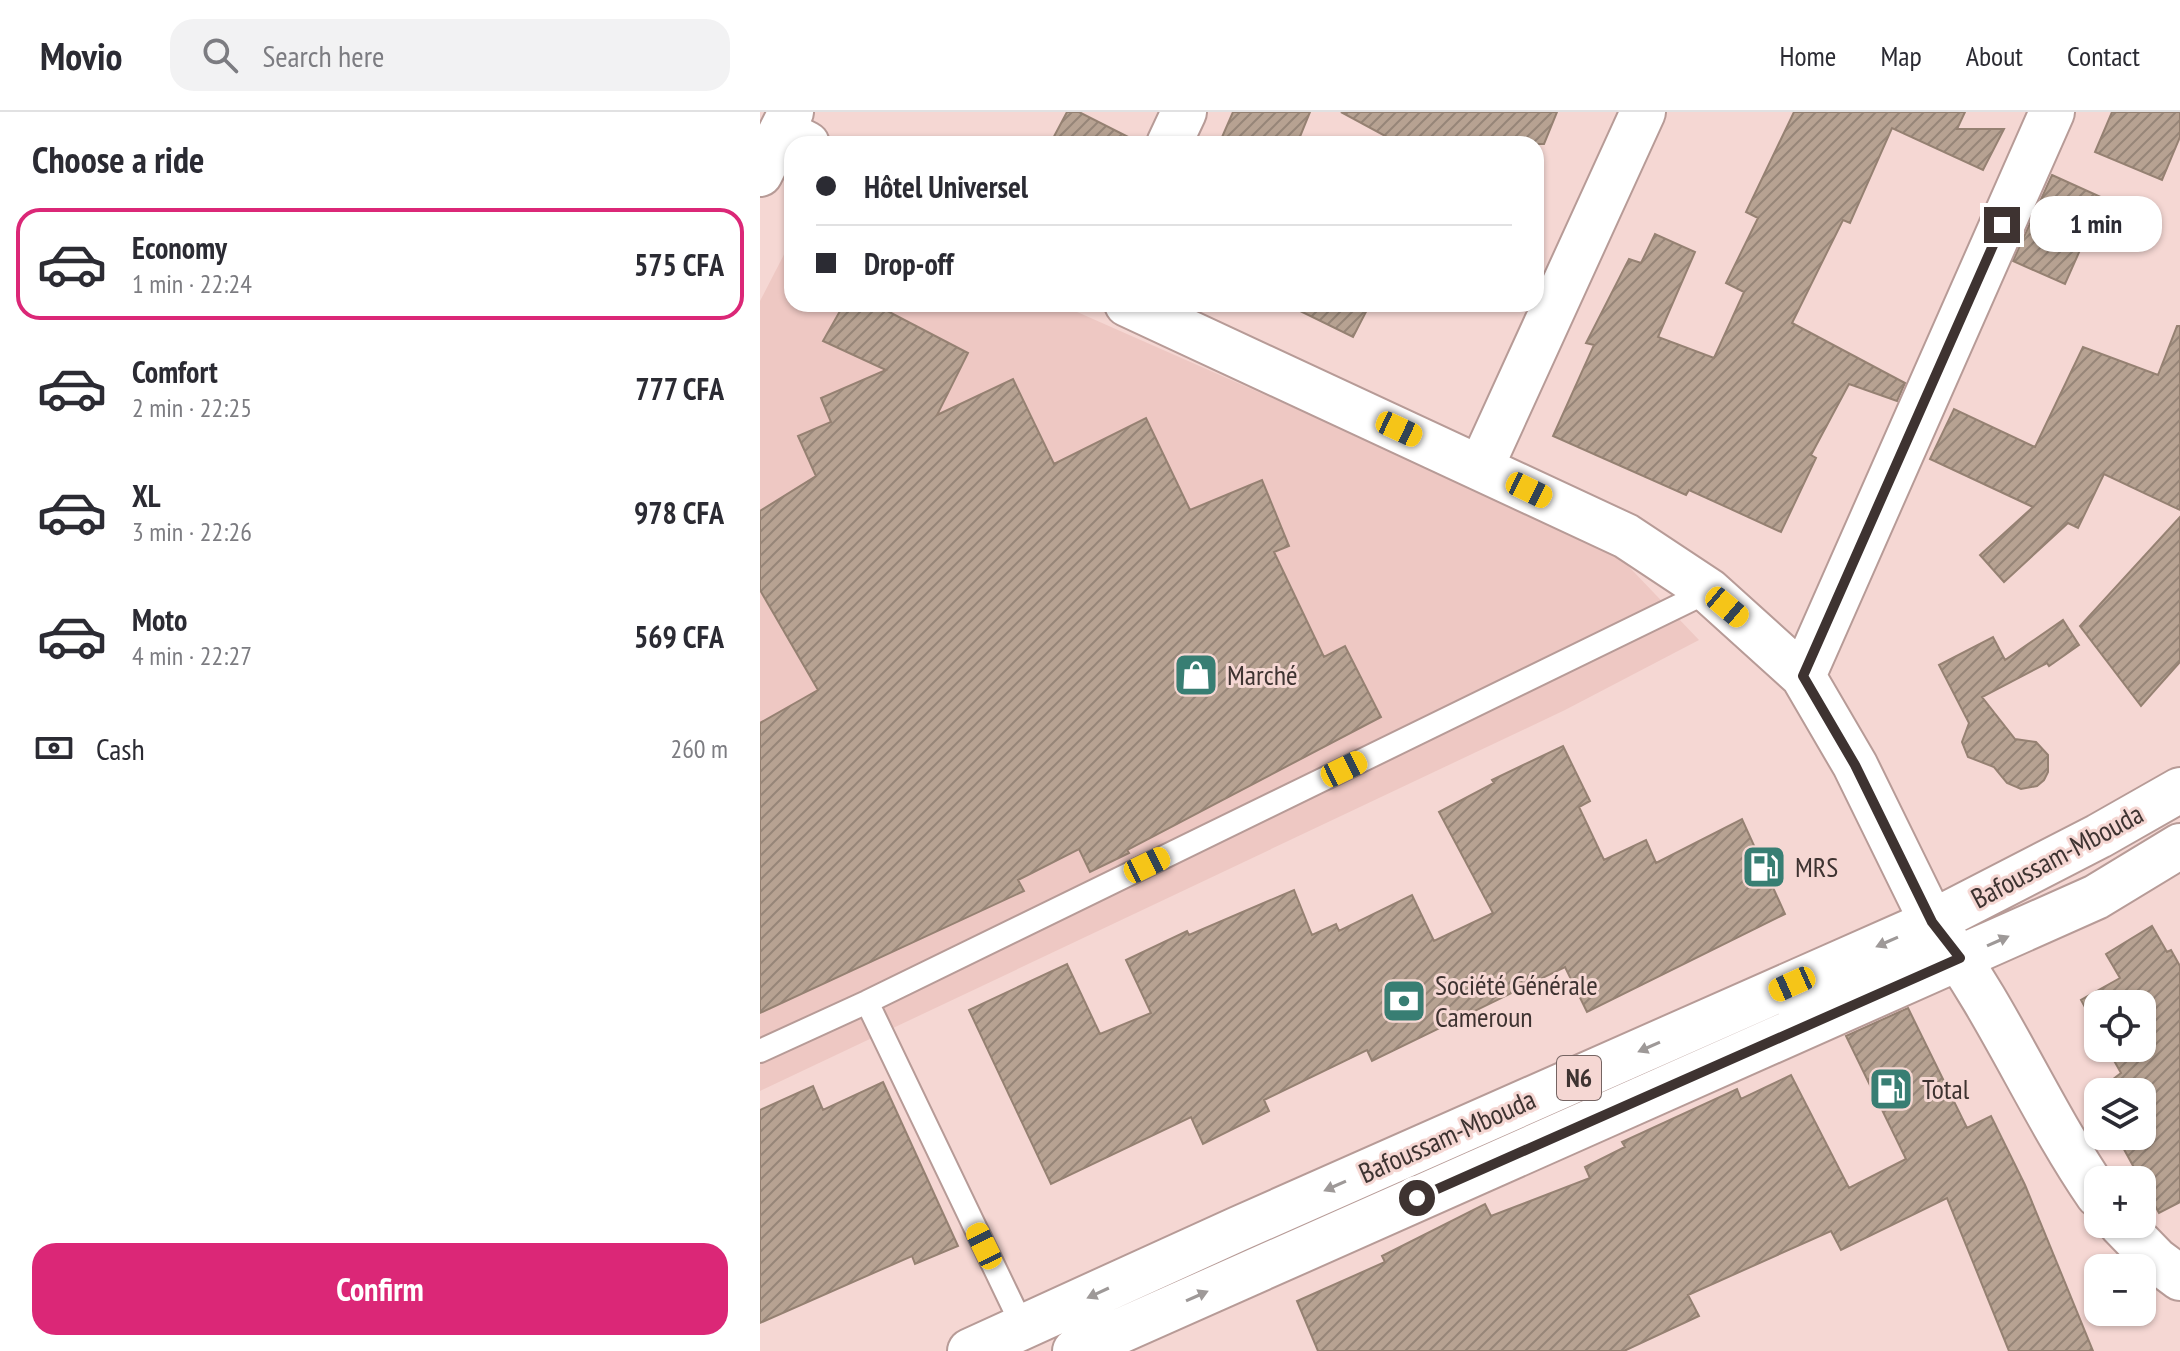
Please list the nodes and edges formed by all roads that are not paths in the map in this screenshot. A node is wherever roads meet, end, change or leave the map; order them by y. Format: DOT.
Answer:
graph roads {
  1 [pos="1184,112"];
  2 [pos="1643,112"];
  3 [pos="2052,112"];
  4 [pos="1173,136"];
  5 [pos="784,141"];
  6 [pos="760,174"];
  7 [pos="1144,312"];
  8 [pos="1481,467"];
  9 [pos="1709,591"];
  10 [pos="1803,676"];
  11 [pos="2180,790"];
  12 [pos="2180,846"];
  13 [pos="1932,922"];
  14 [pos="1960,958"];
  15 [pos="867,1002"];
  16 [pos="760,1051"];
  17 [pos="2084,1172"];
  18 [pos="2135,1238"];
  19 [pos="2180,1278"];
  20 [pos="1029,1339"];
  21 [pos="970,1351"];
  22 [pos="1075,1351"];
  1 -- 4 [label="main road"];
  2 -- 8 [label="main road"];
  3 -- 10 [label="main road"];
  5 -- 6 [label="main road"];
  7 -- 8 [label="main road"];
  8 -- 9 [label="main road"];
  9 -- 10 [label="main road"];
  9 -- 15 [label="lane"];
  10 -- 13 [label="main road"];
  11 -- 13 [label="main road, Bafoussam-Mbouda / N6"];
  14 -- 12 [label="main road, Bafoussam-Mbouda / N6, one-way"];
  13 -- 14 [label="main road"];
  13 -- 20 [label="main road, Bafoussam-Mbouda / N6, one-way"];
  14 -- 17 [label="main road"];
  22 -- 14 [label="main road, Bafoussam-Mbouda / N6, one-way"];
  15 -- 16 [label="lane"];
  15 -- 20 [label="lane"];
  18 -- 19 [label="main road"];
  20 -- 21 [label="main road, Bafoussam-Mbouda / N6"];
}
